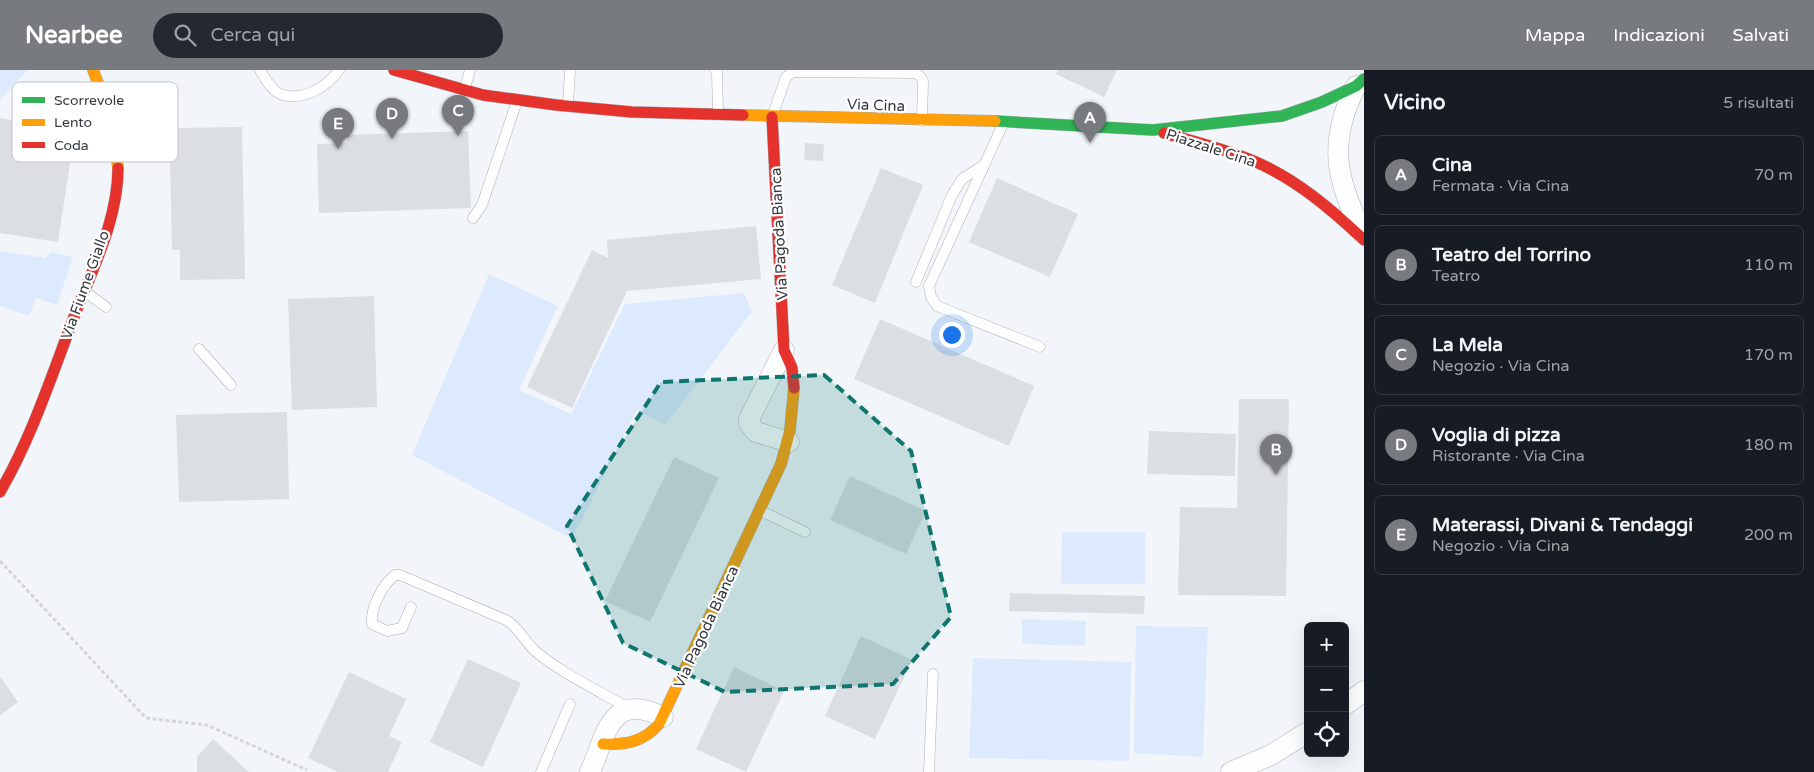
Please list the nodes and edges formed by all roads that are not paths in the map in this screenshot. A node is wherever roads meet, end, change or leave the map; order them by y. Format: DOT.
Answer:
graph roads {
  1 [pos="93,70"];
  2 [pos="260,70"];
  3 [pos="339,70"];
  4 [pos="394,70"];
  5 [pos="470,70"];
  6 [pos="570,70"];
  7 [pos="715,70"];
  8 [pos="99,82"];
  9 [pos="1360,82"];
  10 [pos="464,91"];
  11 [pos="517,100"];
  12 [pos="568,106"];
  13 [pos="718,114"];
  14 [pos="772,117"];
  15 [pos="1005,121"];
  16 [pos="922,122"];
  17 [pos="1153,130"];
  18 [pos="117,162"];
  19 [pos="984,164"];
  20 [pos="473,218"];
  21 [pos="1364,238"];
  22 [pos="916,282"];
  23 [pos="84,291"];
  24 [pos="106,307"];
  25 [pos="1040,347"];
  26 [pos="199,349"];
  27 [pos="784,350"];
  28 [pos="231,386"];
  29 [pos="788,442"];
  30 [pos="0,492"];
  31 [pos="760,510"];
  32 [pos="805,532"];
  33 [pos="411,607"];
  34 [pos="933,674"];
  35 [pos="1364,691"];
  36 [pos="1349,702"];
  37 [pos="570,704"];
  38 [pos="634,710"];
  39 [pos="663,717"];
  40 [pos="1304,734"];
  41 [pos="603,744"];
  42 [pos="540,772"];
  43 [pos="590,772"];
  44 [pos="929,772"];
  45 [pos="1231,772"];
  1 -- 8 [label="street, Via Fiume Giallo"];
  2 -- 3 [label="lane"];
  4 -- 10 [label="street, Via Cina"];
  5 -- 10 [label="lane"];
  6 -- 12 [label="lane"];
  7 -- 13 [label="lane"];
  9 -- 17 [label="street, Via Cina"];
  9 -- 21 [label="street, Piazzale Cina"];
  10 -- 11 [label="street, Via Cina"];
  11 -- 12 [label="street, Via Cina"];
  11 -- 20 [label="lane"];
  12 -- 13 [label="street, Via Cina"];
  13 -- 14 [label="street, Via Cina"];
  14 -- 16 [label="street, Via Cina"];
  14 -- 16 [label="lane"];
  14 -- 27 [label="street, Via Pagoda Bianca"];
  15 -- 16 [label="street, Via Cina"];
  15 -- 17 [label="street, Via Cina"];
  15 -- 19 [label="lane"];
  17 -- 21 [label="street, Piazzale Cina"];
  18 -- 23 [label="street, Via Fiume Giallo"];
  19 -- 22 [label="lane"];
  19 -- 25 [label="lane"];
  23 -- 24 [label="lane"];
  23 -- 30 [label="street, Via Fiume Giallo"];
  26 -- 28 [label="lane"];
  27 -- 29 [label="street, Via Pagoda Bianca"];
  27 -- 29 [label="street, Via Pagoda Bianca"];
  29 -- 31 [label="street, Via Pagoda Bianca"];
  31 -- 32 [label="lane"];
  31 -- 39 [label="street, Via Pagoda Bianca"];
  33 -- 38 [label="lane"];
  34 -- 44 [label="lane"];
  35 -- 36 [label="street"];
  37 -- 42 [label="lane"];
  38 -- 39 [label="street"];
  38 -- 41 [label="street"];
  39 -- 41 [label="street, Via Pagoda Bianca"];
  40 -- 45 [label="street"];
  41 -- 43 [label="street"];
}
